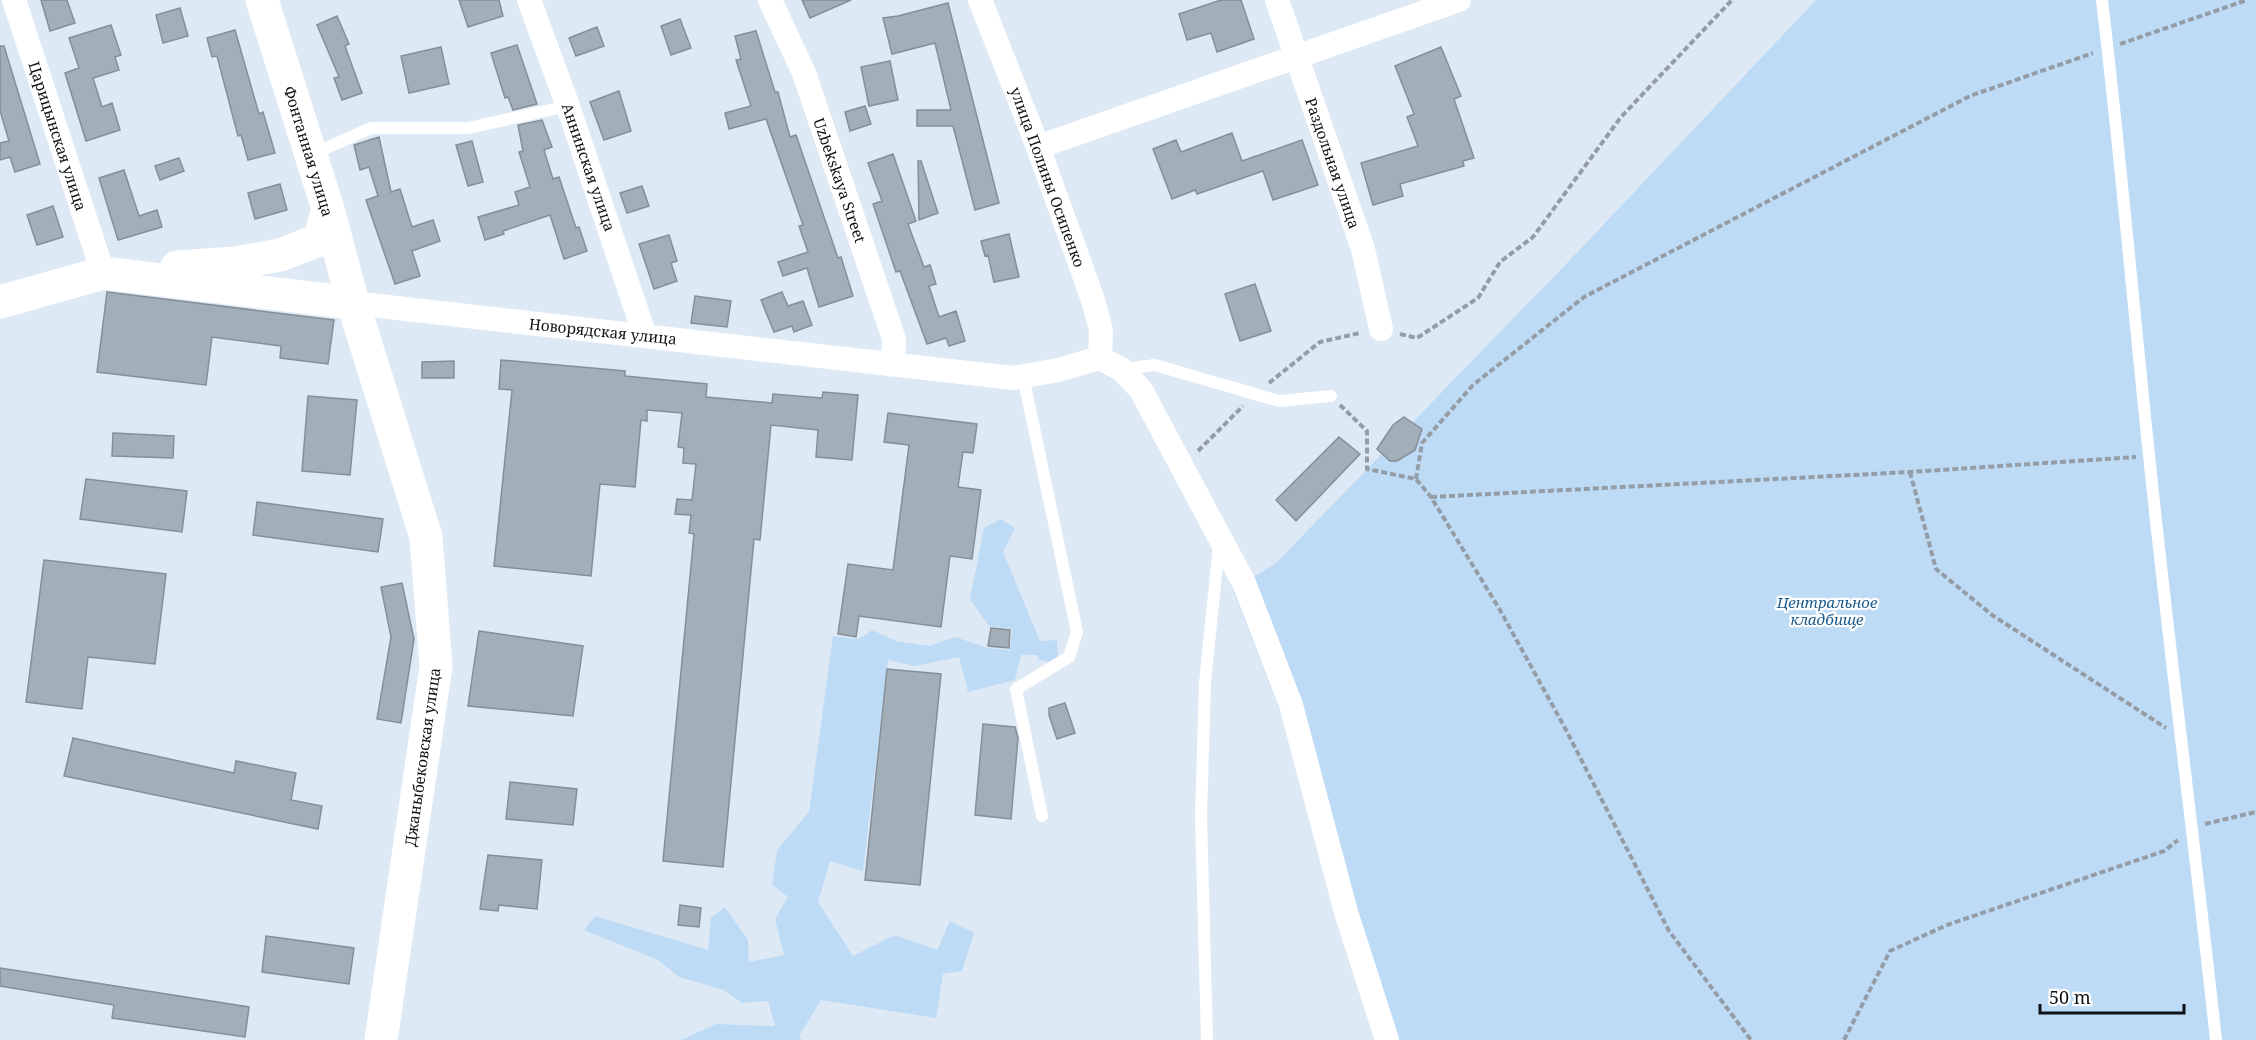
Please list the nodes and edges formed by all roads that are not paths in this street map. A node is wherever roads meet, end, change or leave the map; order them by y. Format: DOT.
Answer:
graph roads {
  1 [pos="14,0"];
  2 [pos="262,0"];
  3 [pos="529,0"];
  4 [pos="770,0"];
  5 [pos="980,0"];
  6 [pos="1277,0"];
  7 [pos="1459,0"];
  8 [pos="2102,0"];
  9 [pos="1296,57"];
  10 [pos="568,106"];
  11 [pos="1038,147"];
  12 [pos="311,155"];
  13 [pos="328,209"];
  14 [pos="103,273"];
  15 [pos="0,302"];
  16 [pos="353,303"];
  17 [pos="1381,329"];
  18 [pos="645,336"];
  19 [pos="1110,363"];
  20 [pos="893,365"];
  21 [pos="1023,376"];
  22 [pos="1331,396"];
  23 [pos="1220,538"];
  24 [pos="1042,816"];
  25 [pos="381,1040"];
  26 [pos="1207,1040"];
  27 [pos="1387,1040"];
  28 [pos="2216,1040"];
  1 -- 14 [label="street, Царицынская улица"];
  2 -- 12 [label="main road, Фонтанная улица"];
  3 -- 10 [label="street, Аннинская улица"];
  4 -- 20 [label="street, Uzbekskaya Street"];
  5 -- 11 [label="street, улица Полины Осипенко"];
  6 -- 9 [label="street, Раздольная улица"];
  7 -- 9 [label="street"];
  8 -- 28 [label="lane"];
  9 -- 11 [label="street"];
  9 -- 17 [label="street, Раздольная улица"];
  10 -- 12 [label="lane"];
  10 -- 18 [label="street, Аннинская улица"];
  11 -- 19 [label="street, улица Полины Осипенко"];
  12 -- 13 [label="main road, Фонтанная улица"];
  13 -- 14 [label="main road, Новорядская улица"];
  13 -- 16 [label="main road, Фонтанная улица"];
  14 -- 15 [label="main road, Новорядская улица"];
  14 -- 16 [label="main road, Новорядская улица"];
  16 -- 18 [label="street, Новорядская улица"];
  16 -- 25 [label="main road, Джаныбековская улица"];
  18 -- 20 [label="street, Новорядская улица"];
  19 -- 21 [label="street, Новорядская улица"];
  19 -- 22 [label="lane"];
  19 -- 23 [label="street"];
  20 -- 21 [label="street, Новорядская улица"];
  21 -- 24 [label="lane"];
  23 -- 26 [label="lane"];
  23 -- 27 [label="street"];
}
